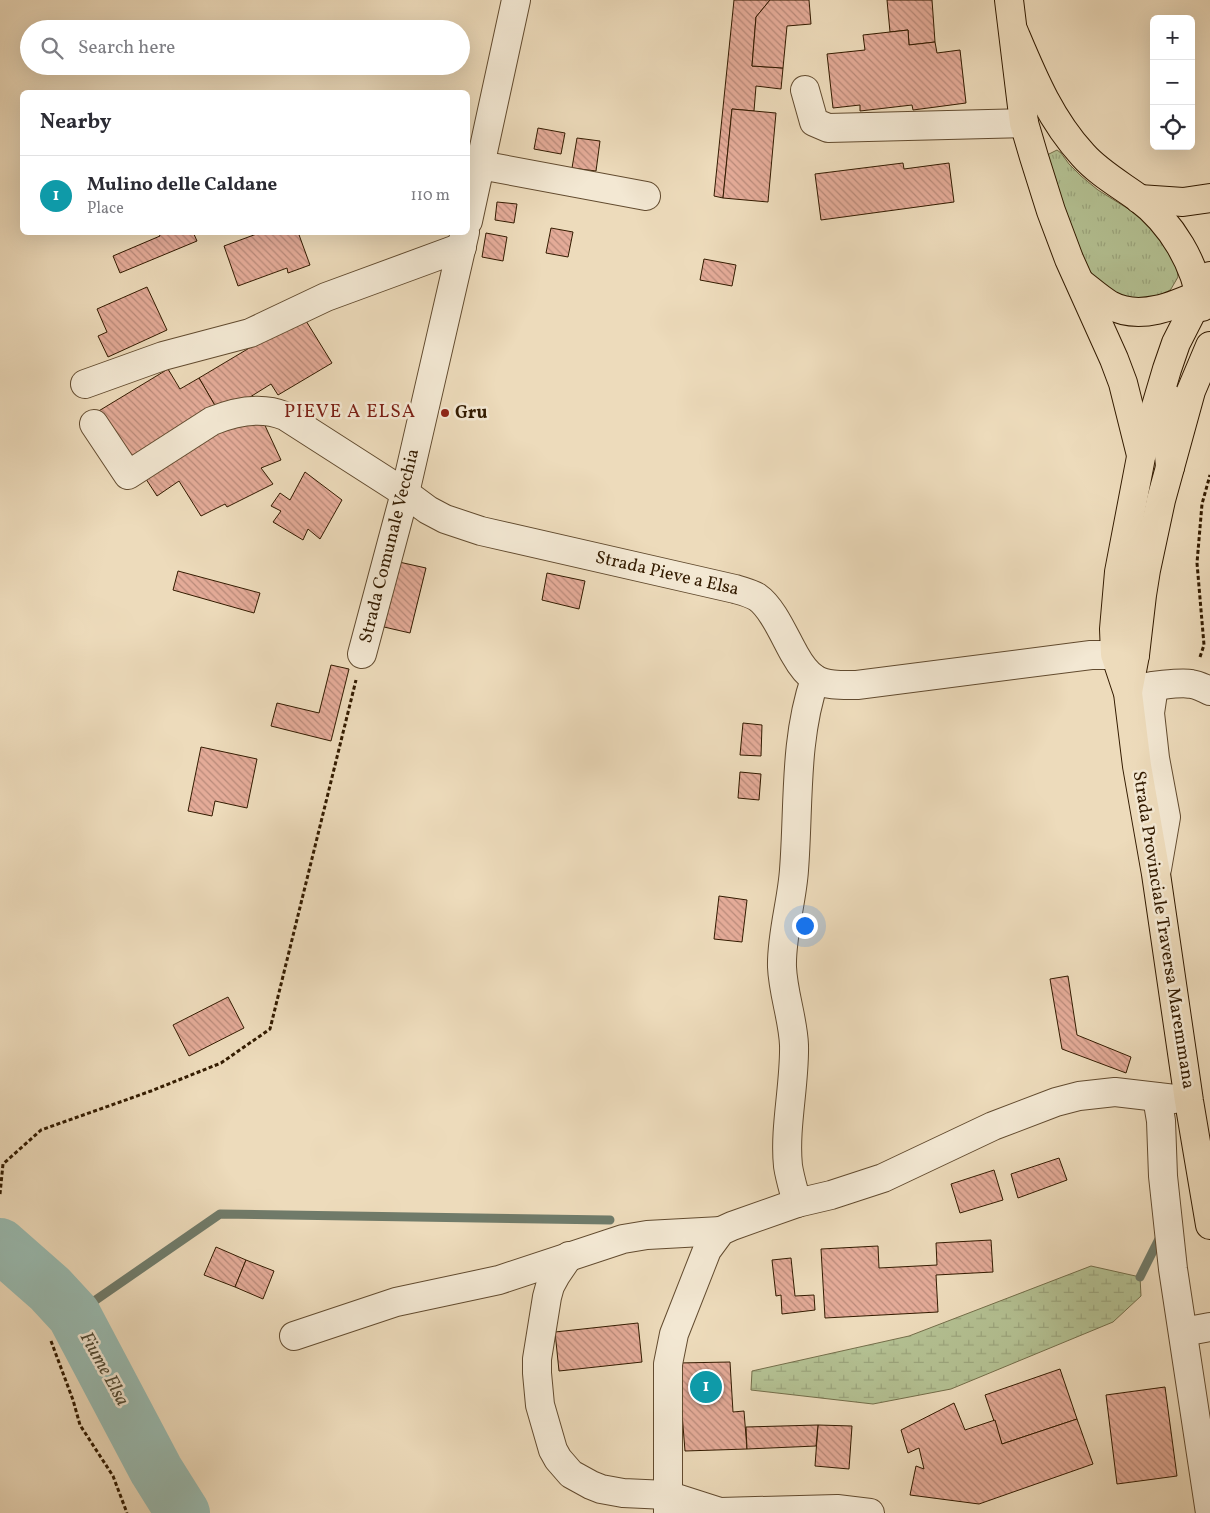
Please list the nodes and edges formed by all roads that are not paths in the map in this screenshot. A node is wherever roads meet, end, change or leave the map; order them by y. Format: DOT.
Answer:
graph roads {
  1 [pos="516,0"];
  2 [pos="1009,0"];
  3 [pos="1014,32"];
  4 [pos="805,90"];
  5 [pos="1024,123"];
  6 [pos="480,166"];
  7 [pos="646,196"];
  8 [pos="1210,198"];
  9 [pos="1139,199"];
  10 [pos="470,212"];
  11 [pos="463,240"];
  12 [pos="1079,281"];
  13 [pos="1207,286"];
  14 [pos="1210,346"];
  15 [pos="85,384"];
  16 [pos="94,424"];
  17 [pos="1141,457"];
  18 [pos="1170,467"];
  19 [pos="405,493"];
  20 [pos="362,654"];
  21 [pos="1125,654"];
  22 [pos="815,679"];
  23 [pos="1200,687"];
  24 [pos="1141,690"];
  25 [pos="1157,1097"];
  26 [pos="1189,1101"];
  27 [pos="797,1203"];
  28 [pos="1210,1225"];
  29 [pos="721,1232"];
  30 [pos="569,1256"];
  31 [pos="1210,1327"];
  32 [pos="1183,1332"];
  33 [pos="294,1336"];
  34 [pos="667,1504"];
  35 [pos="870,1513"];
  36 [pos="1210,1513"];
  1 -- 6 [label="street"];
  2 -- 3 [label="main road"];
  3 -- 5 [label="main road"];
  3 -- 9 [label="main road"];
  4 -- 5 [label="street"];
  5 -- 12 [label="main road"];
  6 -- 7 [label="street"];
  6 -- 10 [label="street"];
  8 -- 9 [label="main road"];
  9 -- 13 [label="main road"];
  11 -- 15 [label="street"];
  11 -- 19 [label="street, Strada Comunale Vecchia"];
  12 -- 13 [label="main road"];
  12 -- 17 [label="main road"];
  13 -- 17 [label="main road"];
  13 -- 18 [label="main road"];
  14 -- 18 [label="main road"];
  16 -- 19 [label="street, Strada Pieve a Elsa"];
  17 -- 21 [label="main road"];
  18 -- 21 [label="main road"];
  19 -- 20 [label="street, Strada Comunale Vecchia"];
  19 -- 22 [label="street, Strada Pieve a Elsa"];
  21 -- 22 [label="street"];
  21 -- 24 [label="main road, Strada Provinciale Traversa Maremmana"];
  22 -- 27 [label="street"];
  23 -- 24 [label="street"];
  24 -- 26 [label="main road, Strada Provinciale Traversa Maremmana"];
  25 -- 26 [label="street"];
  25 -- 27 [label="street"];
  25 -- 32 [label="street"];
  26 -- 28 [label="main road, Strada Provinciale Traversa Maremmana"];
  27 -- 29 [label="street"];
  29 -- 30 [label="street"];
  29 -- 34 [label="street"];
  30 -- 33 [label="street"];
  30 -- 34 [label="street"];
  31 -- 32 [label="street"];
  32 -- 36 [label="street"];
  34 -- 35 [label="street"];
}
